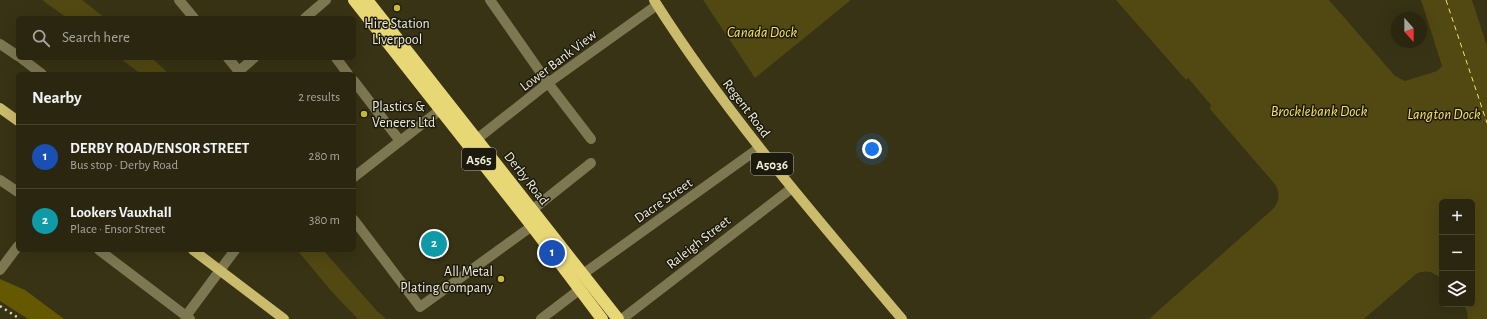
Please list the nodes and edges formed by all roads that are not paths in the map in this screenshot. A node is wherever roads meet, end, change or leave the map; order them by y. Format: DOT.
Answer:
graph roads {
  1 [pos="179,0"];
  2 [pos="326,0"];
  3 [pos="354,0"];
  4 [pos="367,0"];
  5 [pos="490,0"];
  6 [pos="655,2"];
  7 [pos="192,16"];
  8 [pos="306,16"];
  9 [pos="0,44"];
  10 [pos="16,55"];
  11 [pos="24,60"];
  12 [pos="230,60"];
  13 [pos="252,60"];
  14 [pos="338,60"];
  15 [pos="39,72"];
  16 [pos="240,72"];
  17 [pos="346,72"];
  18 [pos="548,83"];
  19 [pos="356,84"];
  20 [pos="0,108"];
  21 [pos="440,110"];
  22 [pos="16,120"];
  23 [pos="477,139"];
  24 [pos="591,139"];
  25 [pos="400,141"];
  26 [pos="759,148"];
  27 [pos="591,163"];
  28 [pos="356,175"];
  29 [pos="0,181"];
  30 [pos="792,188"];
  31 [pos="16,191"];
  32 [pos="532,210"];
  33 [pos="356,223"];
  34 [pos="532,226"];
  35 [pos="16,249"];
  36 [pos="102,252"];
  37 [pos="196,252"];
  38 [pos="234,252"];
  39 [pos="0,270"];
  40 [pos="220,271"];
  41 [pos="583,274"];
  42 [pos="579,290"];
  43 [pos="188,317"];
  44 [pos="284,319"];
  45 [pos="541,319"];
  46 [pos="602,319"];
  47 [pos="618,319"];
  48 [pos="622,319"];
  49 [pos="902,319"];
  1 -- 7 [label="street"];
  2 -- 8 [label="street"];
  3 -- 21 [label="highway, Derby Road / A565"];
  4 -- 23 [label="highway, Derby Road / A565"];
  5 -- 18 [label="street"];
  6 -- 18 [label="street, Lower Bank View"];
  6 -- 26 [label="main road, Regent Road / A5036"];
  9 -- 10 [label="street"];
  11 -- 15 [label="street"];
  12 -- 16 [label="street"];
  13 -- 16 [label="street"];
  14 -- 17 [label="street"];
  18 -- 23 [label="street, Lower Bank View"];
  18 -- 24 [label="street"];
  19 -- 25 [label="street"];
  20 -- 22 [label="main road"];
  21 -- 25 [label="street"];
  21 -- 34 [label="highway, Derby Road / A565"];
  23 -- 32 [label="highway, Derby Road / A565"];
  25 -- 28 [label="street"];
  26 -- 30 [label="main road, Regent Road / A5036"];
  26 -- 41 [label="street, Dacre Street"];
  27 -- 32 [label="street"];
  29 -- 31 [label="street"];
  30 -- 48 [label="street, Raleigh Street"];
  30 -- 49 [label="main road, Regent Road / A5036"];
  32 -- 41 [label="highway, Derby Road / A565"];
  33 -- 34 [label="street"];
  34 -- 42 [label="highway, Derby Road / A565"];
  35 -- 39 [label="street"];
  36 -- 43 [label="street"];
  37 -- 40 [label="main road"];
  38 -- 40 [label="street"];
  40 -- 43 [label="street"];
  40 -- 44 [label="main road"];
  41 -- 47 [label="highway, Derby Road / A565"];
  42 -- 45 [label="street"];
  42 -- 46 [label="highway, Derby Road / A565"];
}
